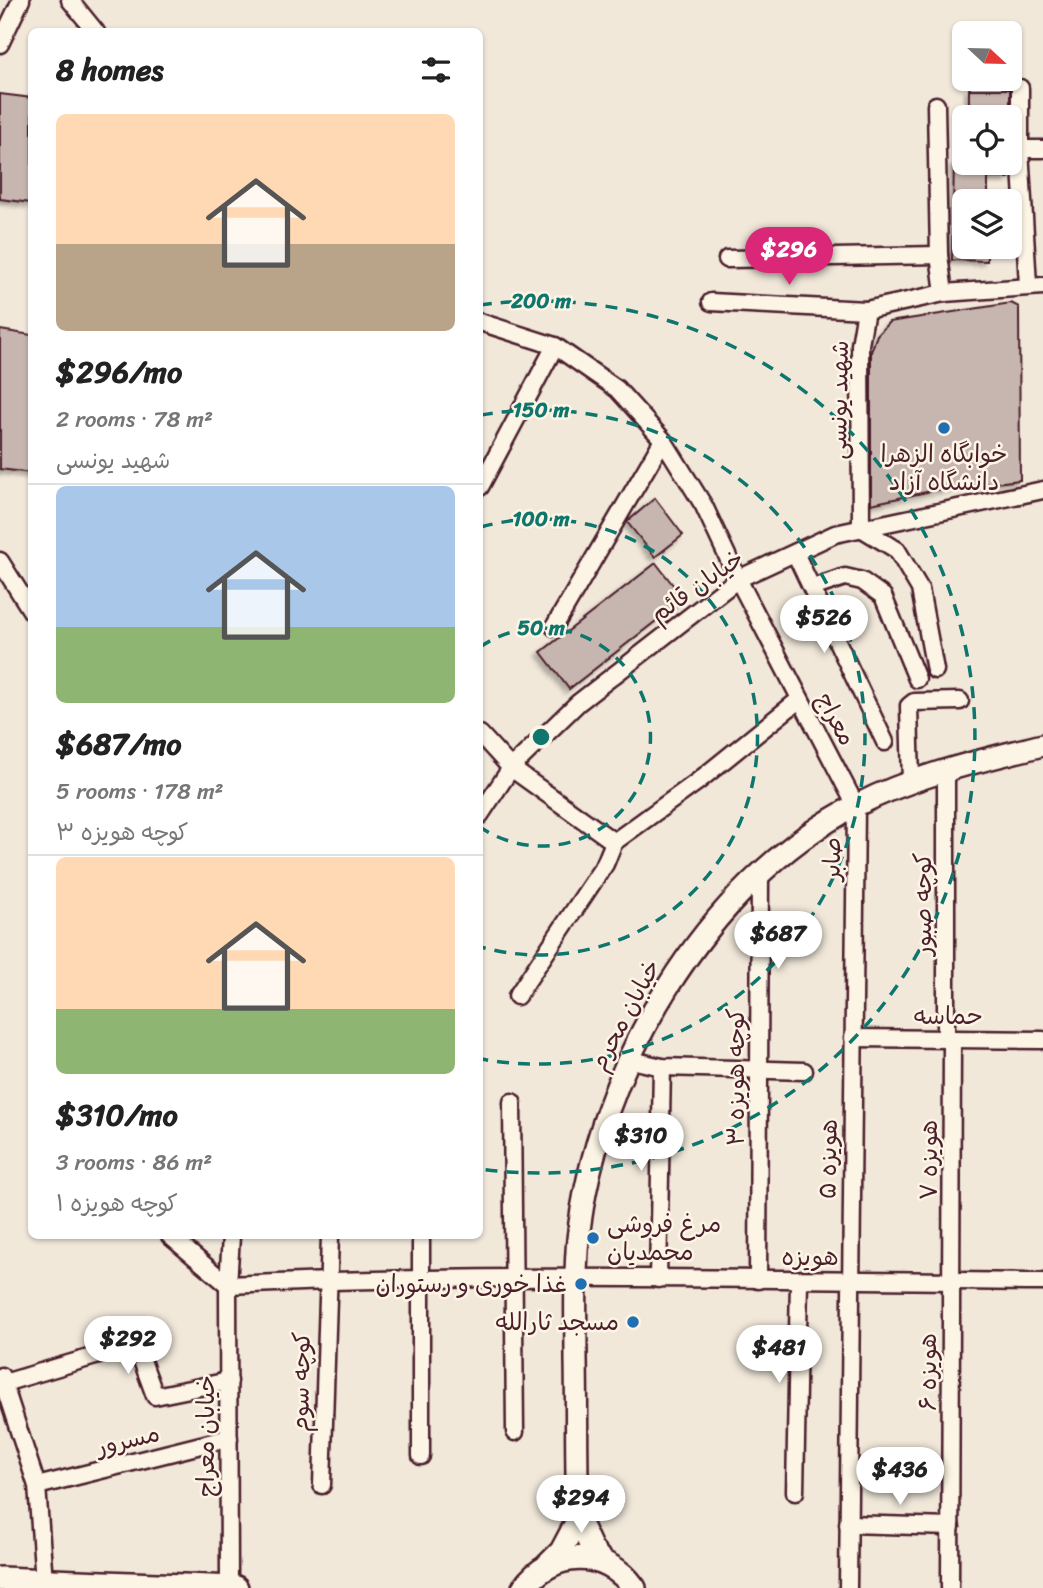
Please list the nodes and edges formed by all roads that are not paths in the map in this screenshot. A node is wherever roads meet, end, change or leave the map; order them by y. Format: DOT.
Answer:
graph roads {
  1 [pos="21,0"];
  2 [pos="70,0"];
  3 [pos="93,28"];
  4 [pos="0,44"];
  5 [pos="936,105"];
  6 [pos="1022,149"];
  7 [pos="1043,149"];
  8 [pos="1022,167"];
  9 [pos="939,255"];
  10 [pos="727,259"];
  11 [pos="1035,285"];
  12 [pos="944,293"];
  13 [pos="710,302"];
  14 [pos="866,310"];
  15 [pos="483,323"];
  16 [pos="555,346"];
  17 [pos="663,440"];
  18 [pos="483,481"];
  19 [pos="1043,490"];
  20 [pos="861,528"];
  21 [pos="795,553"];
  22 [pos="0,561"];
  23 [pos="738,579"];
  24 [pos="812,588"];
  25 [pos="28,606"];
  26 [pos="554,627"];
  27 [pos="935,670"];
  28 [pos="917,679"];
  29 [pos="800,699"];
  30 [pos="960,701"];
  31 [pos="483,737"];
  32 [pos="885,742"];
  33 [pos="1043,746"];
  34 [pos="511,768"];
  35 [pos="946,769"];
  36 [pos="911,782"];
  37 [pos="856,806"];
  38 [pos="483,811"];
  39 [pos="614,842"];
  40 [pos="760,875"];
  41 [pos="517,996"];
  42 [pos="853,1038"];
  43 [pos="949,1039"];
  44 [pos="1043,1040"];
  45 [pos="627,1059"];
  46 [pos="662,1067"];
  47 [pos="759,1067"];
  48 [pos="804,1070"];
  49 [pos="512,1102"];
  50 [pos="174,1239"];
  51 [pos="231,1239"];
  52 [pos="330,1239"];
  53 [pos="421,1239"];
  54 [pos="576,1278"];
  55 [pos="513,1279"];
  56 [pos="658,1279"];
  57 [pos="326,1280"];
  58 [pos="420,1280"];
  59 [pos="758,1280"];
  60 [pos="799,1280"];
  61 [pos="849,1280"];
  62 [pos="951,1281"];
  63 [pos="1043,1282"];
  64 [pos="228,1285"];
  65 [pos="2,1378"];
  66 [pos="229,1381"];
  67 [pos="515,1432"];
  68 [pos="229,1438"];
  69 [pos="421,1456"];
  70 [pos="321,1485"];
  71 [pos="37,1486"];
  72 [pos="795,1492"];
  73 [pos="578,1519"];
  74 [pos="848,1524"];
  75 [pos="951,1527"];
  76 [pos="603,1562"];
  77 [pos="535,1577"];
  78 [pos="0,1579"];
  79 [pos="44,1581"];
  80 [pos="82,1585"];
  81 [pos="635,1587"];
  82 [pos="229,1588"];
  83 [pos="236,1588"];
  84 [pos="507,1588"];
  85 [pos="848,1588"];
  86 [pos="950,1588"];
  1 -- 4 [label="street"];
  2 -- 3 [label="street"];
  5 -- 9 [label="street"];
  6 -- 7 [label="street"];
  8 -- 11 [label="street"];
  9 -- 10 [label="street"];
  9 -- 12 [label="street"];
  11 -- 12 [label="street, شهید یونسی"];
  12 -- 14 [label="street, شهید یونسی"];
  13 -- 14 [label="street"];
  14 -- 20 [label="street, شهید یونسی"];
  15 -- 16 [label="street"];
  16 -- 17 [label="street"];
  16 -- 18 [label="street"];
  17 -- 23 [label="street"];
  17 -- 26 [label="street"];
  19 -- 20 [label="street, خیابان قائم"];
  20 -- 21 [label="street, خیابان قائم"];
  20 -- 27 [label="street"];
  21 -- 23 [label="street, خیابان قائم"];
  21 -- 24 [label="street"];
  22 -- 25 [label="street"];
  23 -- 29 [label="street, معراج"];
  23 -- 34 [label="street, خیابان قائم"];
  24 -- 28 [label="street"];
  24 -- 32 [label="street"];
  29 -- 37 [label="street, معراج"];
  29 -- 39 [label="street"];
  30 -- 36 [label="street"];
  31 -- 34 [label="street"];
  33 -- 35 [label="street, خیابان محرم"];
  34 -- 38 [label="street, خیابان قائم"];
  34 -- 39 [label="street"];
  35 -- 36 [label="street, خیابان محرم"];
  35 -- 43 [label="street, کوچه صبور"];
  36 -- 37 [label="street, خیابان محرم"];
  37 -- 40 [label="street, خیابان محرم"];
  37 -- 42 [label="street, صابر"];
  39 -- 41 [label="street"];
  40 -- 45 [label="street, خیابان محرم"];
  40 -- 47 [label="street, کوچه هویزه ۳"];
  42 -- 43 [label="street, حماسه"];
  42 -- 61 [label="street, هویزه ۵"];
  43 -- 44 [label="street, حماسه"];
  43 -- 62 [label="street, هویزه ۷"];
  45 -- 46 [label="street"];
  45 -- 54 [label="street, خیابان محرم"];
  46 -- 47 [label="street"];
  46 -- 56 [label="street"];
  47 -- 48 [label="street"];
  47 -- 59 [label="street, کوچه هویزه ۳"];
  49 -- 55 [label="street"];
  50 -- 64 [label="street"];
  51 -- 64 [label="street, خیابان معراج"];
  52 -- 57 [label="street"];
  53 -- 58 [label="street"];
  54 -- 55 [label="street, هویزه"];
  54 -- 56 [label="street, هویزه"];
  54 -- 73 [label="street, خیابان محرم"];
  55 -- 58 [label="street, هویزه"];
  55 -- 67 [label="street"];
  56 -- 59 [label="street, هویزه"];
  57 -- 58 [label="street, هویزه"];
  57 -- 64 [label="street, هویزه"];
  57 -- 70 [label="street, کوچه سوم"];
  58 -- 69 [label="street"];
  59 -- 60 [label="street, هویزه"];
  60 -- 61 [label="street, هویزه"];
  60 -- 72 [label="street"];
  61 -- 62 [label="street, هویزه"];
  61 -- 74 [label="street, هویزه ۵"];
  62 -- 63 [label="street, هویزه"];
  62 -- 75 [label="street, هویزه ۶"];
  64 -- 66 [label="street, خیابان معراج"];
  65 -- 66 [label="street"];
  65 -- 71 [label="street"];
  66 -- 68 [label="street, خیابان معراج"];
  68 -- 71 [label="street, مسرور"];
  68 -- 82 [label="street, خیابان معراج"];
  71 -- 79 [label="street"];
  73 -- 76 [label="street"];
  73 -- 77 [label="street"];
  74 -- 75 [label="street"];
  74 -- 85 [label="street, هویزه ۵"];
  75 -- 86 [label="street, هویزه ۶"];
  76 -- 77 [label="main road"];
  76 -- 81 [label="main road"];
  77 -- 84 [label="main road"];
  78 -- 79 [label="main road"];
  79 -- 80 [label="main road"];
  80 -- 82 [label="main road"];
  82 -- 83 [label="main road"];
}
